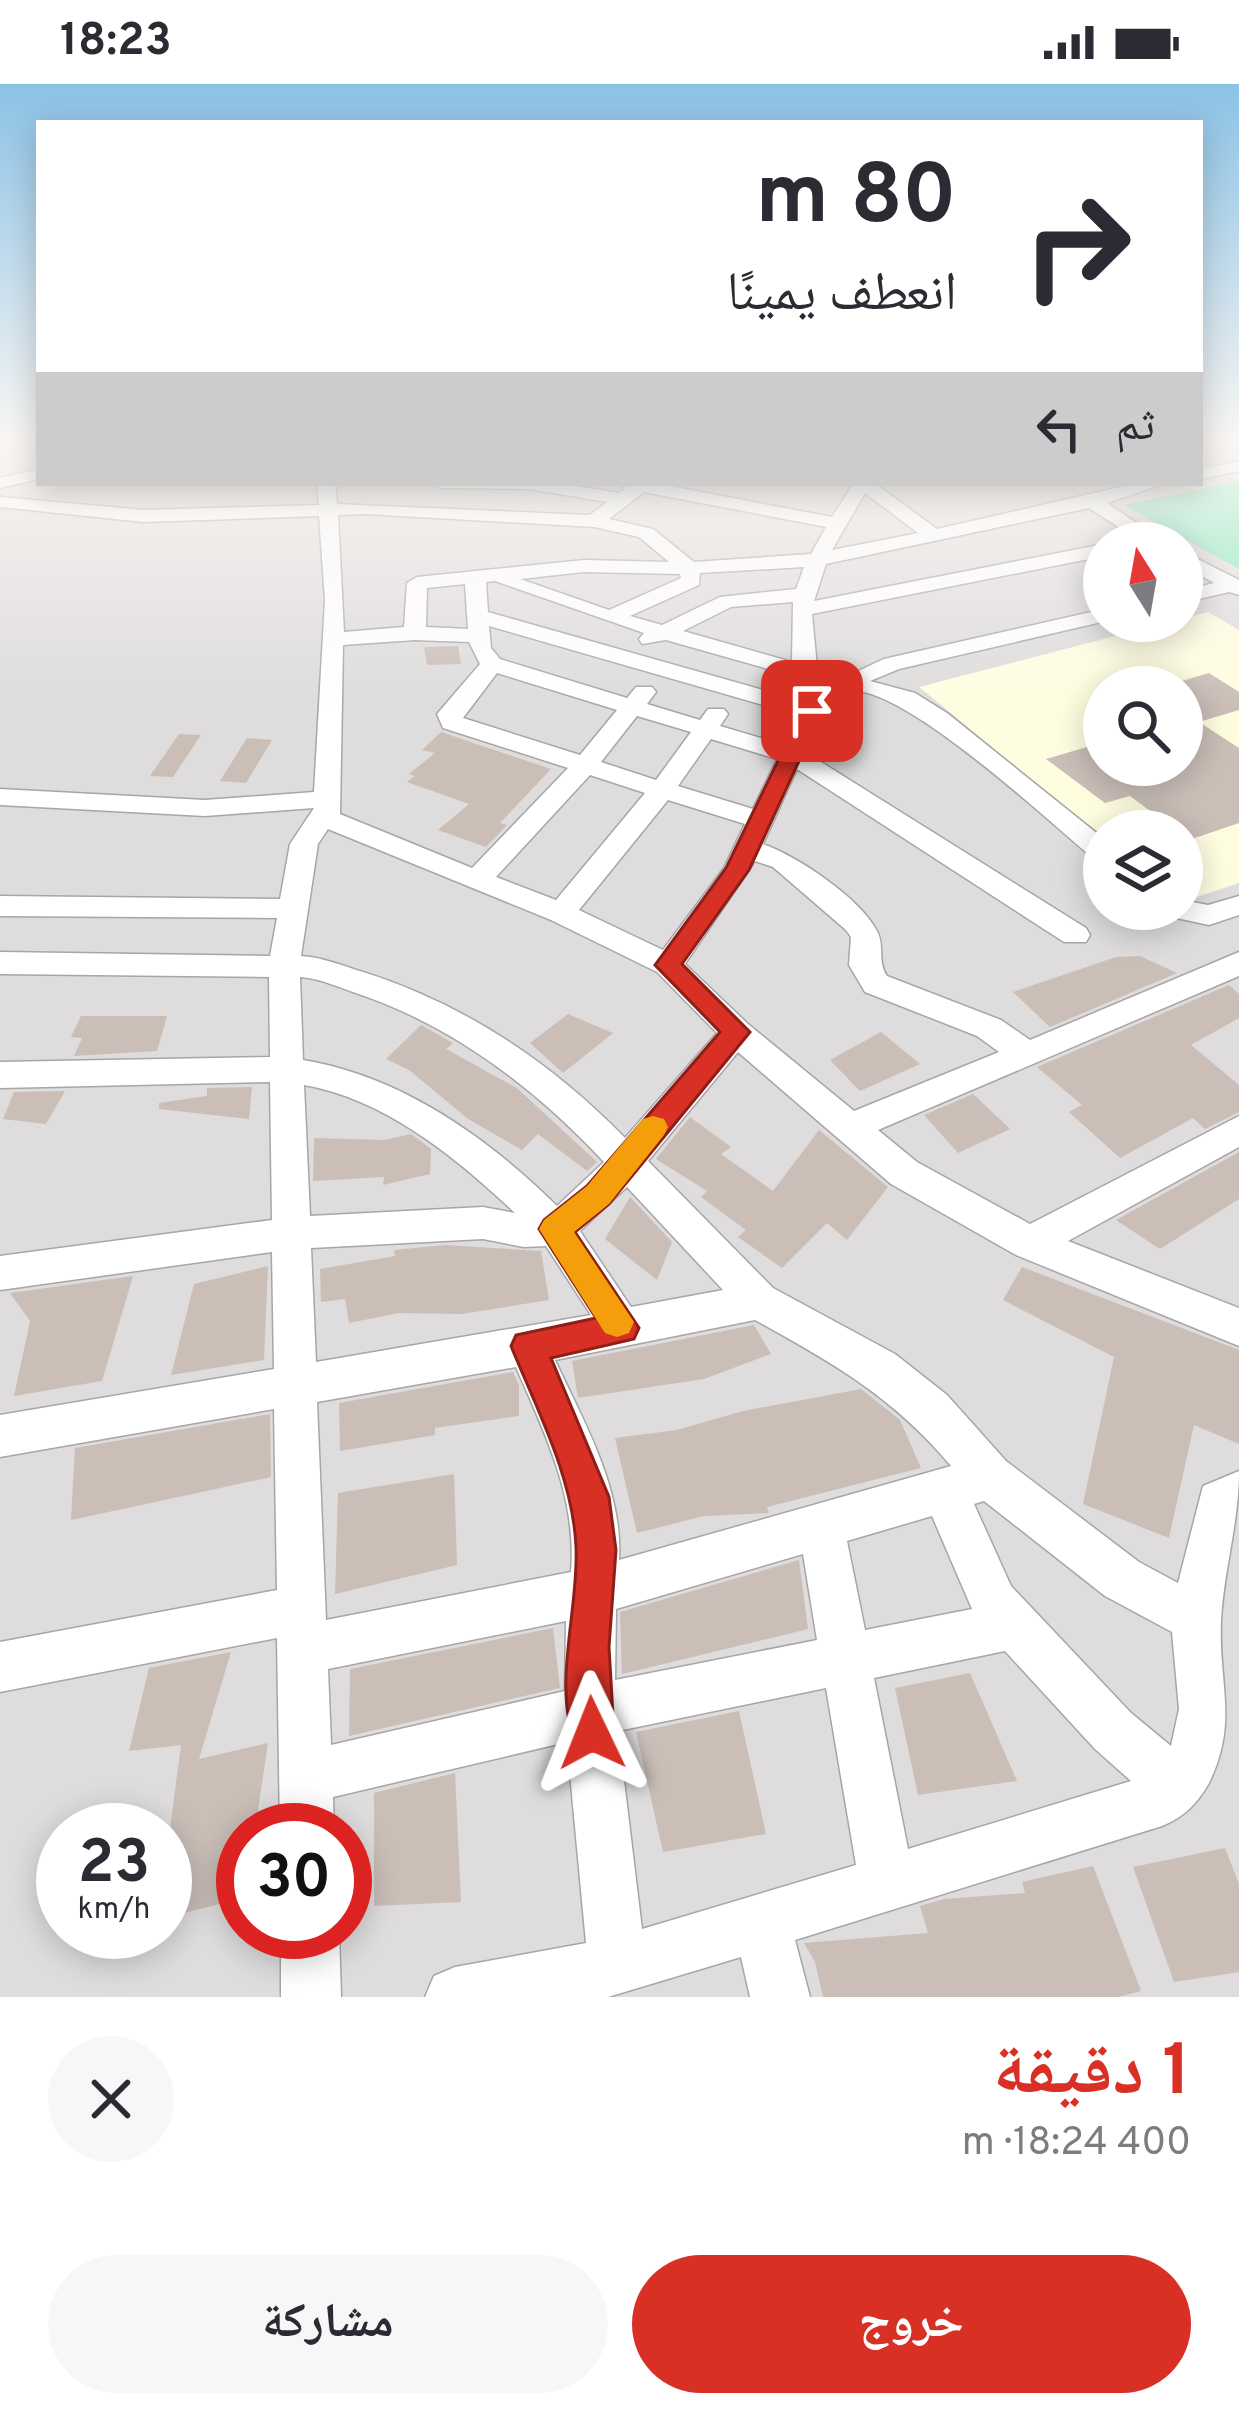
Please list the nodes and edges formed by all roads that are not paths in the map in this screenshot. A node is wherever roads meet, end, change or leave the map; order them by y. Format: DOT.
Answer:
graph roads {
  1 [pos="329,527"];
  2 [pos="621,527"];
  3 [pos="836,527"];
  4 [pos="923,527"];
  5 [pos="970,527"];
  6 [pos="933,535"];
  7 [pos="1083,554"];
  8 [pos="814,560"];
  9 [pos="689,568"];
  10 [pos="1203,569"];
  11 [pos="483,576"];
  12 [pos="1236,587"];
  13 [pos="1203,593"];
  14 [pos="801,603"];
  15 [pos="610,617"];
  16 [pos="1083,620"];
  17 [pos="478,627"];
  18 [pos="416,633"];
  19 [pos="658,634"];
  20 [pos="333,639"];
  21 [pos="619,658"];
  22 [pos="493,664"];
  23 [pos="666,669"];
  24 [pos="802,672"];
  25 [pos="845,682"];
  26 [pos="736,689"];
  27 [pos="632,704"];
  28 [pos="812,711"];
  29 [pos="706,727"];
  30 [pos="794,756"];
  31 [pos="586,764"];
  32 [pos="662,790"];
  33 [pos="0,797"];
  34 [pos="325,808"];
  35 [pos="755,834"];
  36 [pos="1083,836"];
  37 [pos="478,879"];
  38 [pos="1239,905"];
  39 [pos="0,906"];
  40 [pos="143,909"];
  41 [pos="291,909"];
  42 [pos="561,914"];
  43 [pos="1203,914"];
  44 [pos="1075,935"];
  45 [pos="0,963"];
  46 [pos="1239,963"];
  47 [pos="116,964"];
  48 [pos="284,965"];
  49 [pos="668,965"];
  50 [pos="736,1032"];
  51 [pos="1028,1056"];
  52 [pos="284,1069"];
  53 [pos="0,1075"];
  54 [pos="847,1128"];
  55 [pos="1239,1130"];
  56 [pos="626,1159"];
  57 [pos="555,1229"];
  58 [pos="294,1233"];
  59 [pos="1030,1243"];
  60 [pos="0,1273"];
  61 [pos="759,1301"];
  62 [pos="1239,1327"];
  63 [pos="622,1328"];
  64 [pos="529,1346"];
  65 [pos="293,1384"];
  66 [pos="0,1436"];
  67 [pos="967,1484"];
  68 [pos="1239,1494"];
  69 [pos="821,1526"];
  70 [pos="595,1591"];
  71 [pos="1196,1619"];
  72 [pos="1014,1625"];
  73 [pos="303,1629"];
  74 [pos="847,1662"];
  75 [pos="0,1666"];
  76 [pos="592,1711"];
  77 [pos="1224,1739"];
  78 [pos="306,1777"];
  79 [pos="1175,1786"];
  80 [pos="306,1803"];
  81 [pos="887,1884"];
  82 [pos="762,1922"];
  83 [pos="310,1959"];
  84 [pos="617,1966"];
  85 [pos="311,1997"];
  86 [pos="455,1997"];
  87 [pos="780,1997"];
  1 -- 20 [label="street"];
  2 -- 9 [label="street"];
  3 -- 8 [label="street"];
  4 -- 6 [label="street"];
  5 -- 6 [label="street"];
  6 -- 8 [label="street"];
  7 -- 14 [label="street"];
  8 -- 9 [label="street"];
  8 -- 14 [label="street"];
  9 -- 11 [label="street"];
  9 -- 15 [label="street"];
  10 -- 12 [label="street"];
  11 -- 15 [label="street"];
  11 -- 17 [label="street"];
  11 -- 18 [label="street"];
  12 -- 13 [label="street"];
  14 -- 19 [label="street"];
  14 -- 24 [label="street"];
  15 -- 19 [label="street"];
  16 -- 25 [label="street"];
  17 -- 18 [label="street"];
  17 -- 21 [label="street"];
  17 -- 22 [label="street"];
  18 -- 20 [label="street"];
  19 -- 21 [label="street"];
  19 -- 24 [label="street"];
  20 -- 34 [label="street"];
  21 -- 23 [label="street"];
  22 -- 27 [label="street"];
  22 -- 31 [label="street"];
  23 -- 26 [label="street"];
  23 -- 27 [label="street"];
  24 -- 28 [label="street"];
  25 -- 28 [label="street"];
  25 -- 36 [label="street"];
  26 -- 28 [label="street"];
  26 -- 29 [label="street"];
  27 -- 29 [label="street"];
  27 -- 31 [label="street"];
  28 -- 30 [label="street"];
  29 -- 30 [label="street"];
  29 -- 32 [label="street"];
  30 -- 35 [label="street"];
  30 -- 44 [label="street"];
  31 -- 32 [label="street"];
  31 -- 37 [label="street"];
  32 -- 35 [label="street"];
  32 -- 42 [label="street"];
  33 -- 34 [label="street"];
  34 -- 37 [label="street"];
  34 -- 41 [label="street"];
  35 -- 49 [label="street"];
  35 -- 51 [label="street"];
  37 -- 42 [label="street"];
  38 -- 43 [label="street"];
  39 -- 40 [label="street"];
  40 -- 41 [label="street"];
  40 -- 47 [label="street"];
  41 -- 48 [label="street"];
  42 -- 49 [label="street"];
  45 -- 47 [label="street"];
  46 -- 51 [label="street"];
  47 -- 48 [label="street"];
  48 -- 52 [label="street"];
  48 -- 56 [label="street"];
  49 -- 50 [label="street"];
  50 -- 54 [label="street"];
  50 -- 56 [label="street"];
  51 -- 54 [label="street"];
  52 -- 53 [label="street"];
  52 -- 57 [label="street"];
  52 -- 58 [label="street"];
  54 -- 59 [label="street"];
  55 -- 59 [label="street"];
  56 -- 57 [label="street"];
  56 -- 61 [label="street"];
  57 -- 58 [label="street"];
  57 -- 63 [label="street"];
  58 -- 60 [label="street"];
  58 -- 65 [label="street"];
  59 -- 62 [label="street"];
  61 -- 63 [label="street"];
  61 -- 67 [label="street"];
  63 -- 64 [label="street"];
  64 -- 65 [label="street"];
  64 -- 70 [label="street"];
  65 -- 66 [label="street"];
  65 -- 73 [label="street"];
  67 -- 69 [label="street"];
  67 -- 71 [label="street"];
  67 -- 72 [label="street"];
  68 -- 71 [label="street"];
  69 -- 70 [label="street"];
  69 -- 74 [label="street"];
  70 -- 73 [label="street"];
  70 -- 76 [label="street"];
  71 -- 77 [label="street"];
  72 -- 74 [label="street"];
  72 -- 79 [label="street"];
  73 -- 75 [label="street"];
  73 -- 78 [label="street"];
  74 -- 76 [label="street"];
  74 -- 81 [label="street"];
  76 -- 78 [label="street"];
  76 -- 84 [label="street"];
  77 -- 79 [label="street"];
  78 -- 80 [label="street"];
  79 -- 81 [label="street"];
  81 -- 82 [label="street"];
  82 -- 84 [label="street"];
  82 -- 87 [label="street"];
  83 -- 85 [label="street"];
  84 -- 86 [label="street"];
}
